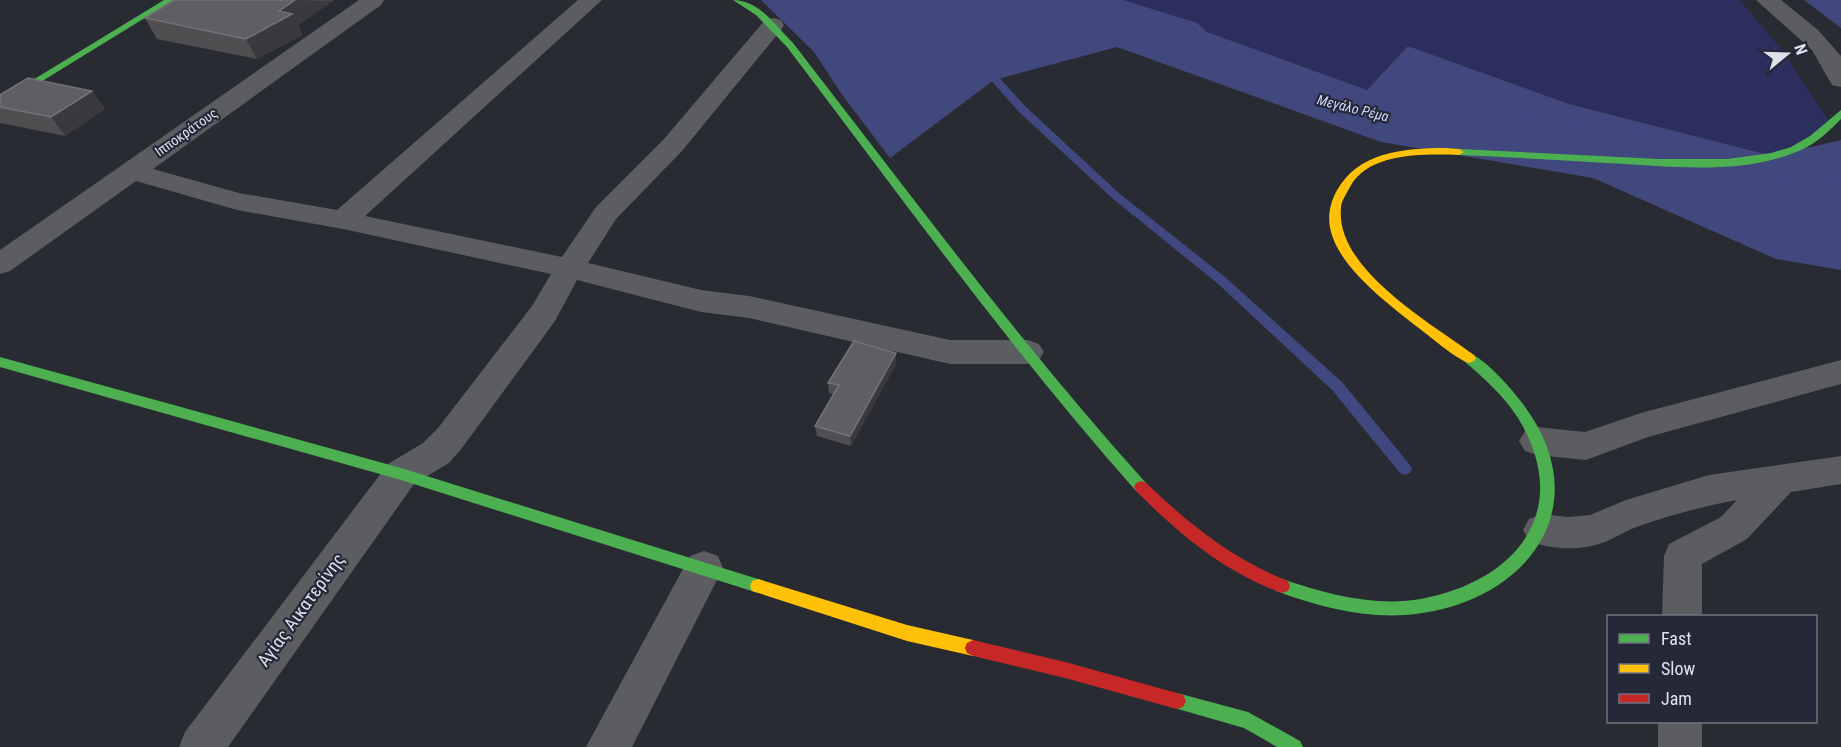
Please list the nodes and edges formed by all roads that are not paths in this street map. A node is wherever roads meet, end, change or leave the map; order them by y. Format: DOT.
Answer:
graph roads {
  1 [pos="170,0"];
  2 [pos="373,0"];
  3 [pos="591,0"];
  4 [pos="1767,0"];
  5 [pos="740,1"];
  6 [pos="773,25"];
  7 [pos="1841,80"];
  8 [pos="0,104"];
  9 [pos="1841,113"];
  10 [pos="131,171"];
  11 [pos="343,220"];
  12 [pos="0,264"];
  13 [pos="569,268"];
  14 [pos="1028,352"];
  15 [pos="0,362"];
  16 [pos="1841,372"];
  17 [pos="1537,441"];
  18 [pos="1841,470"];
  19 [pos="401,474"];
  20 [pos="1783,477"];
  21 [pos="1542,530"];
  22 [pos="704,568"];
  23 [pos="1682,615"];
  24 [pos="1680,723"];
  25 [pos="201,747"];
  26 [pos="608,747"];
  27 [pos="1294,747"];
  28 [pos="1680,747"];
  1 -- 8 [label="main road"];
  2 -- 10 [label="street, Ιπποκράτους"];
  3 -- 11 [label="street"];
  4 -- 7 [label="street"];
  5 -- 6 [label="main road"];
  6 -- 13 [label="street"];
  6 -- 14 [label="main road"];
  9 -- 17 [label="main road"];
  10 -- 11 [label="street"];
  10 -- 12 [label="street, Ιπποκράτους"];
  11 -- 13 [label="street"];
  13 -- 14 [label="street"];
  13 -- 19 [label="street"];
  14 -- 21 [label="main road"];
  15 -- 19 [label="main road"];
  16 -- 17 [label="street"];
  17 -- 21 [label="main road"];
  18 -- 20 [label="street"];
  19 -- 22 [label="main road"];
  19 -- 25 [label="street, Αγίας Αικατερίνης"];
  20 -- 21 [label="street"];
  20 -- 23 [label="street"];
  22 -- 26 [label="street"];
  22 -- 27 [label="main road"];
  24 -- 28 [label="street"];
}
